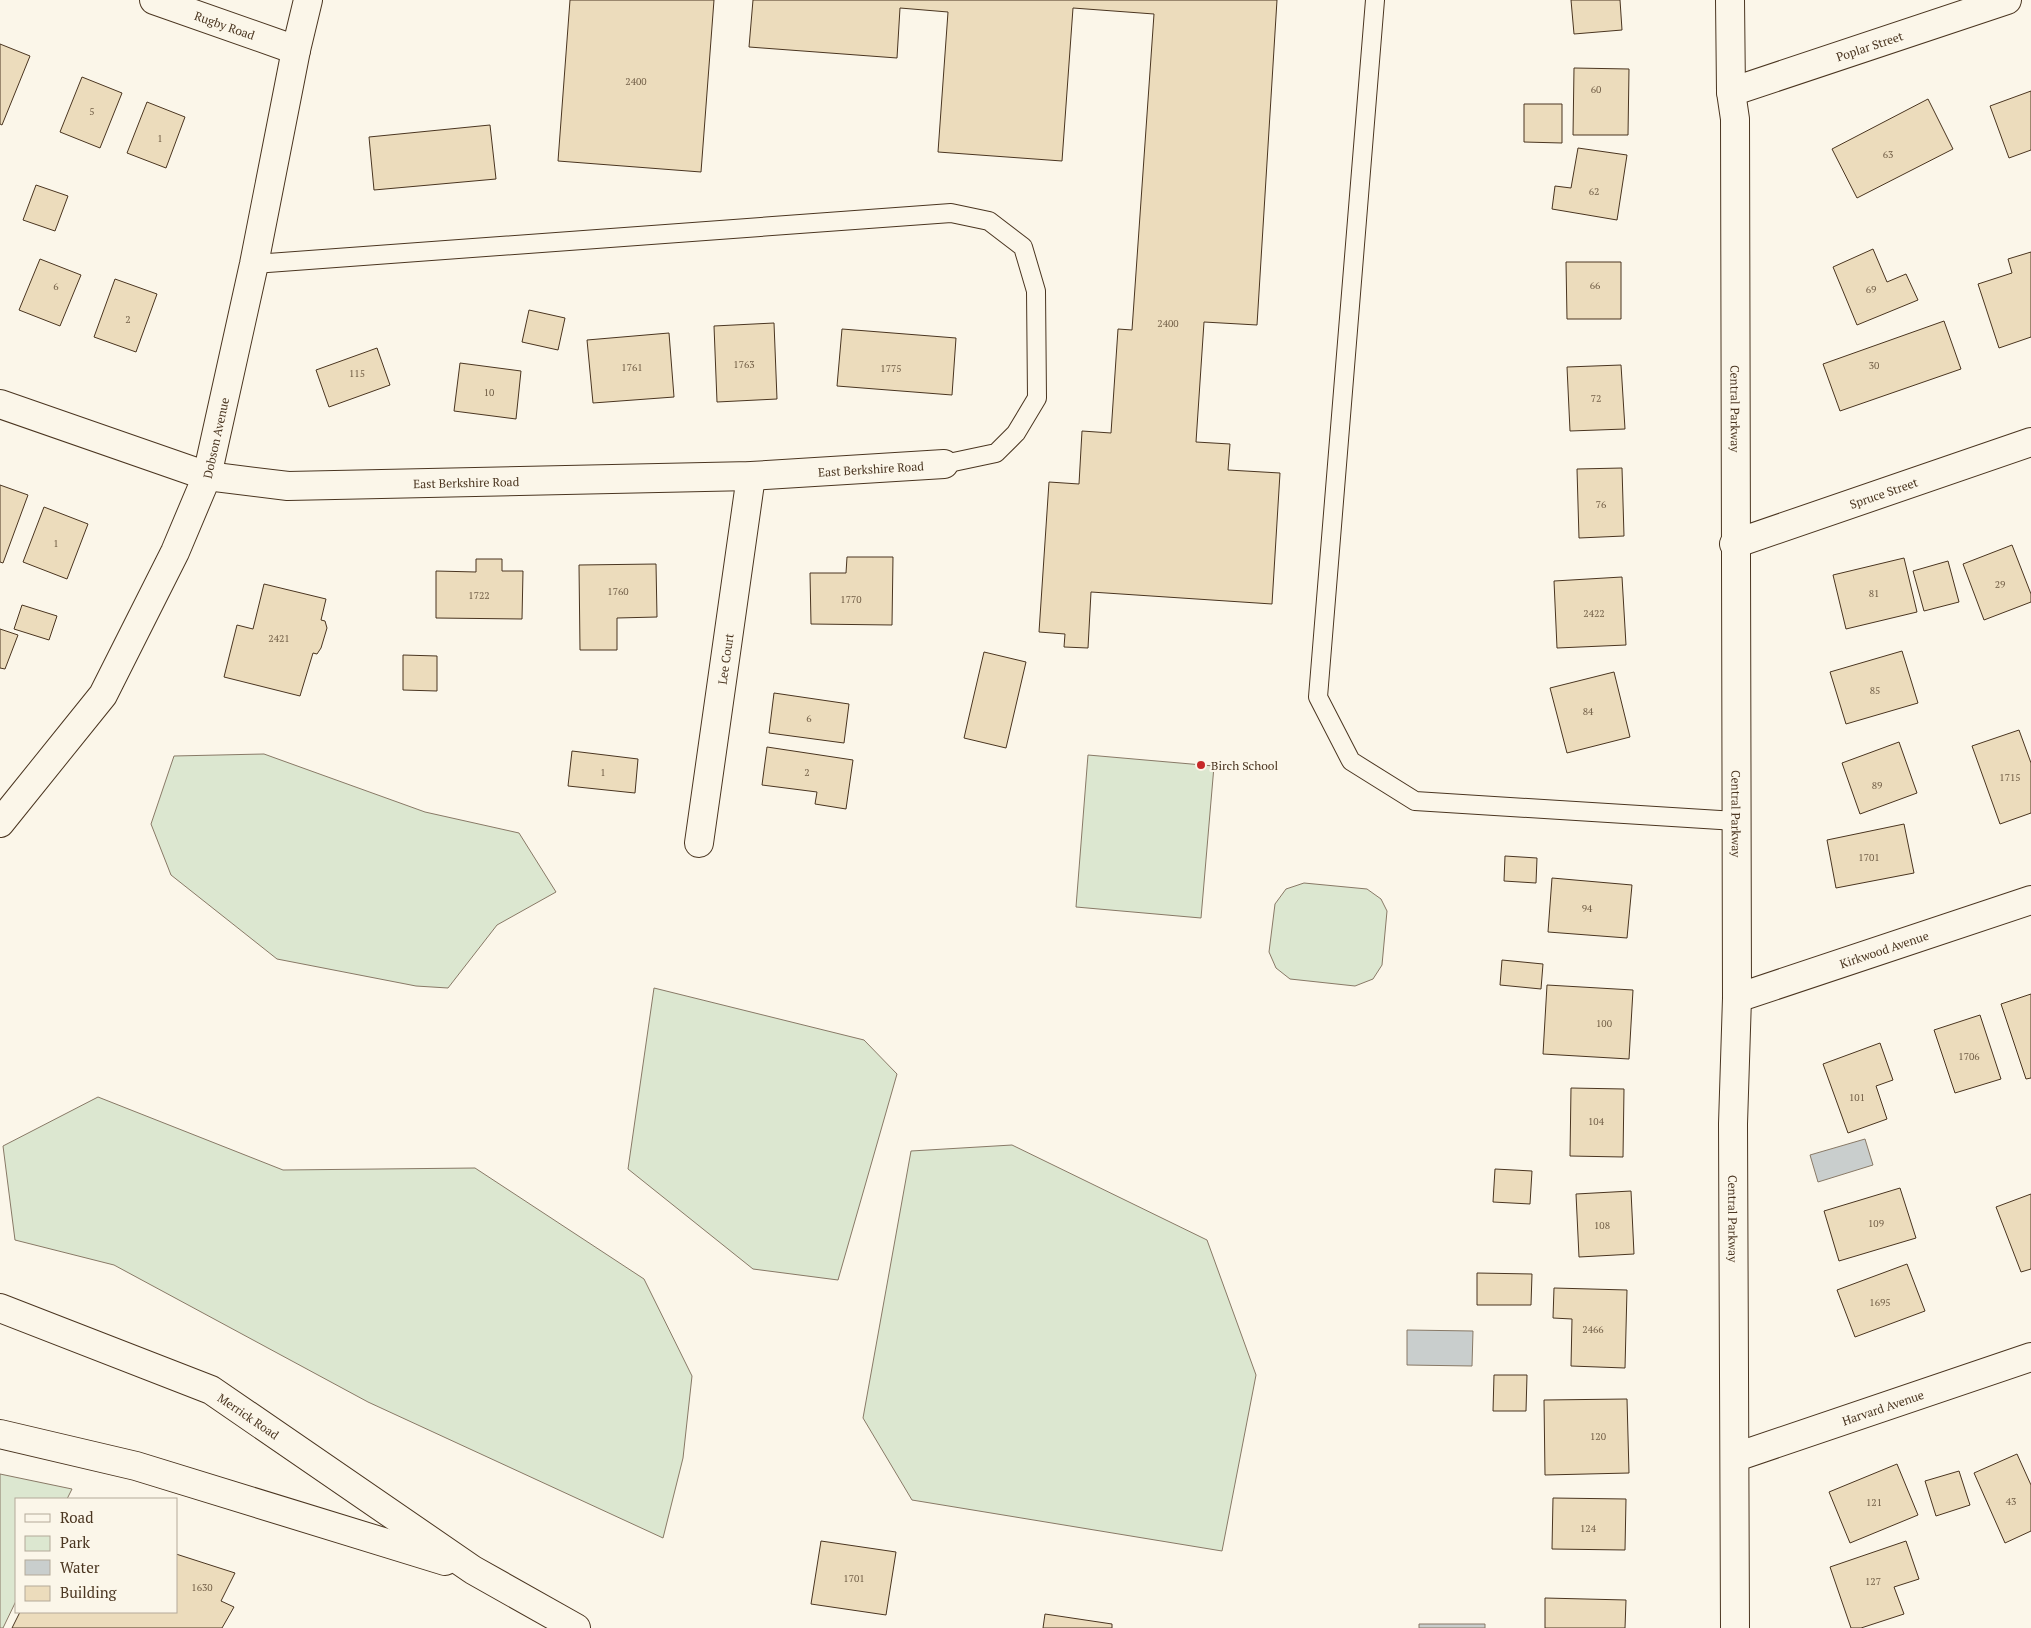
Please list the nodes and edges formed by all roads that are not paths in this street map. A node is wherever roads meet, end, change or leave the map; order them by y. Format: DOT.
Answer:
graph roads {
  1 [pos="154,0"];
  2 [pos="308,0"];
  3 [pos="1376,0"];
  4 [pos="1730,0"];
  5 [pos="2008,0"];
  6 [pos="296,50"];
  7 [pos="1731,92"];
  8 [pos="254,264"];
  9 [pos="0,404"];
  10 [pos="2031,442"];
  11 [pos="944,464"];
  12 [pos="206,476"];
  13 [pos="751,476"];
  14 [pos="1734,544"];
  15 [pos="1736,821"];
  16 [pos="0,823"];
  17 [pos="699,843"];
  18 [pos="2031,900"];
  19 [pos="1737,998"];
  20 [pos="0,1308"];
  21 [pos="2031,1357"];
  22 [pos="0,1434"];
  23 [pos="1736,1457"];
  24 [pos="473,1570"];
  25 [pos="576,1628"];
  26 [pos="1735,1628"];
  1 -- 6 [label="street, Rugby Road"];
  2 -- 6 [label="street, Dobson Avenue"];
  3 -- 15 [label="lane"];
  4 -- 7 [label="street, Central Parkway"];
  5 -- 7 [label="street, Poplar Street"];
  6 -- 8 [label="street, Dobson Avenue"];
  7 -- 14 [label="street, Central Parkway"];
  8 -- 11 [label="lane"];
  8 -- 12 [label="street, Dobson Avenue"];
  9 -- 12 [label="street, East Berkshire Road"];
  10 -- 14 [label="street, Spruce Street"];
  11 -- 13 [label="street, East Berkshire Road"];
  12 -- 13 [label="street, East Berkshire Road"];
  12 -- 16 [label="street, Dobson Avenue"];
  13 -- 17 [label="street, Lee Court"];
  14 -- 15 [label="street, Central Parkway"];
  15 -- 19 [label="street, Central Parkway"];
  18 -- 19 [label="street, Kirkwood Avenue"];
  19 -- 23 [label="street, Central Parkway"];
  20 -- 24 [label="street, Merrick Road"];
  21 -- 23 [label="street, Harvard Avenue"];
  22 -- 24 [label="street, Merrick Road"];
  23 -- 26 [label="street, Central Parkway"];
  24 -- 25 [label="street, Merrick Road"];
}
